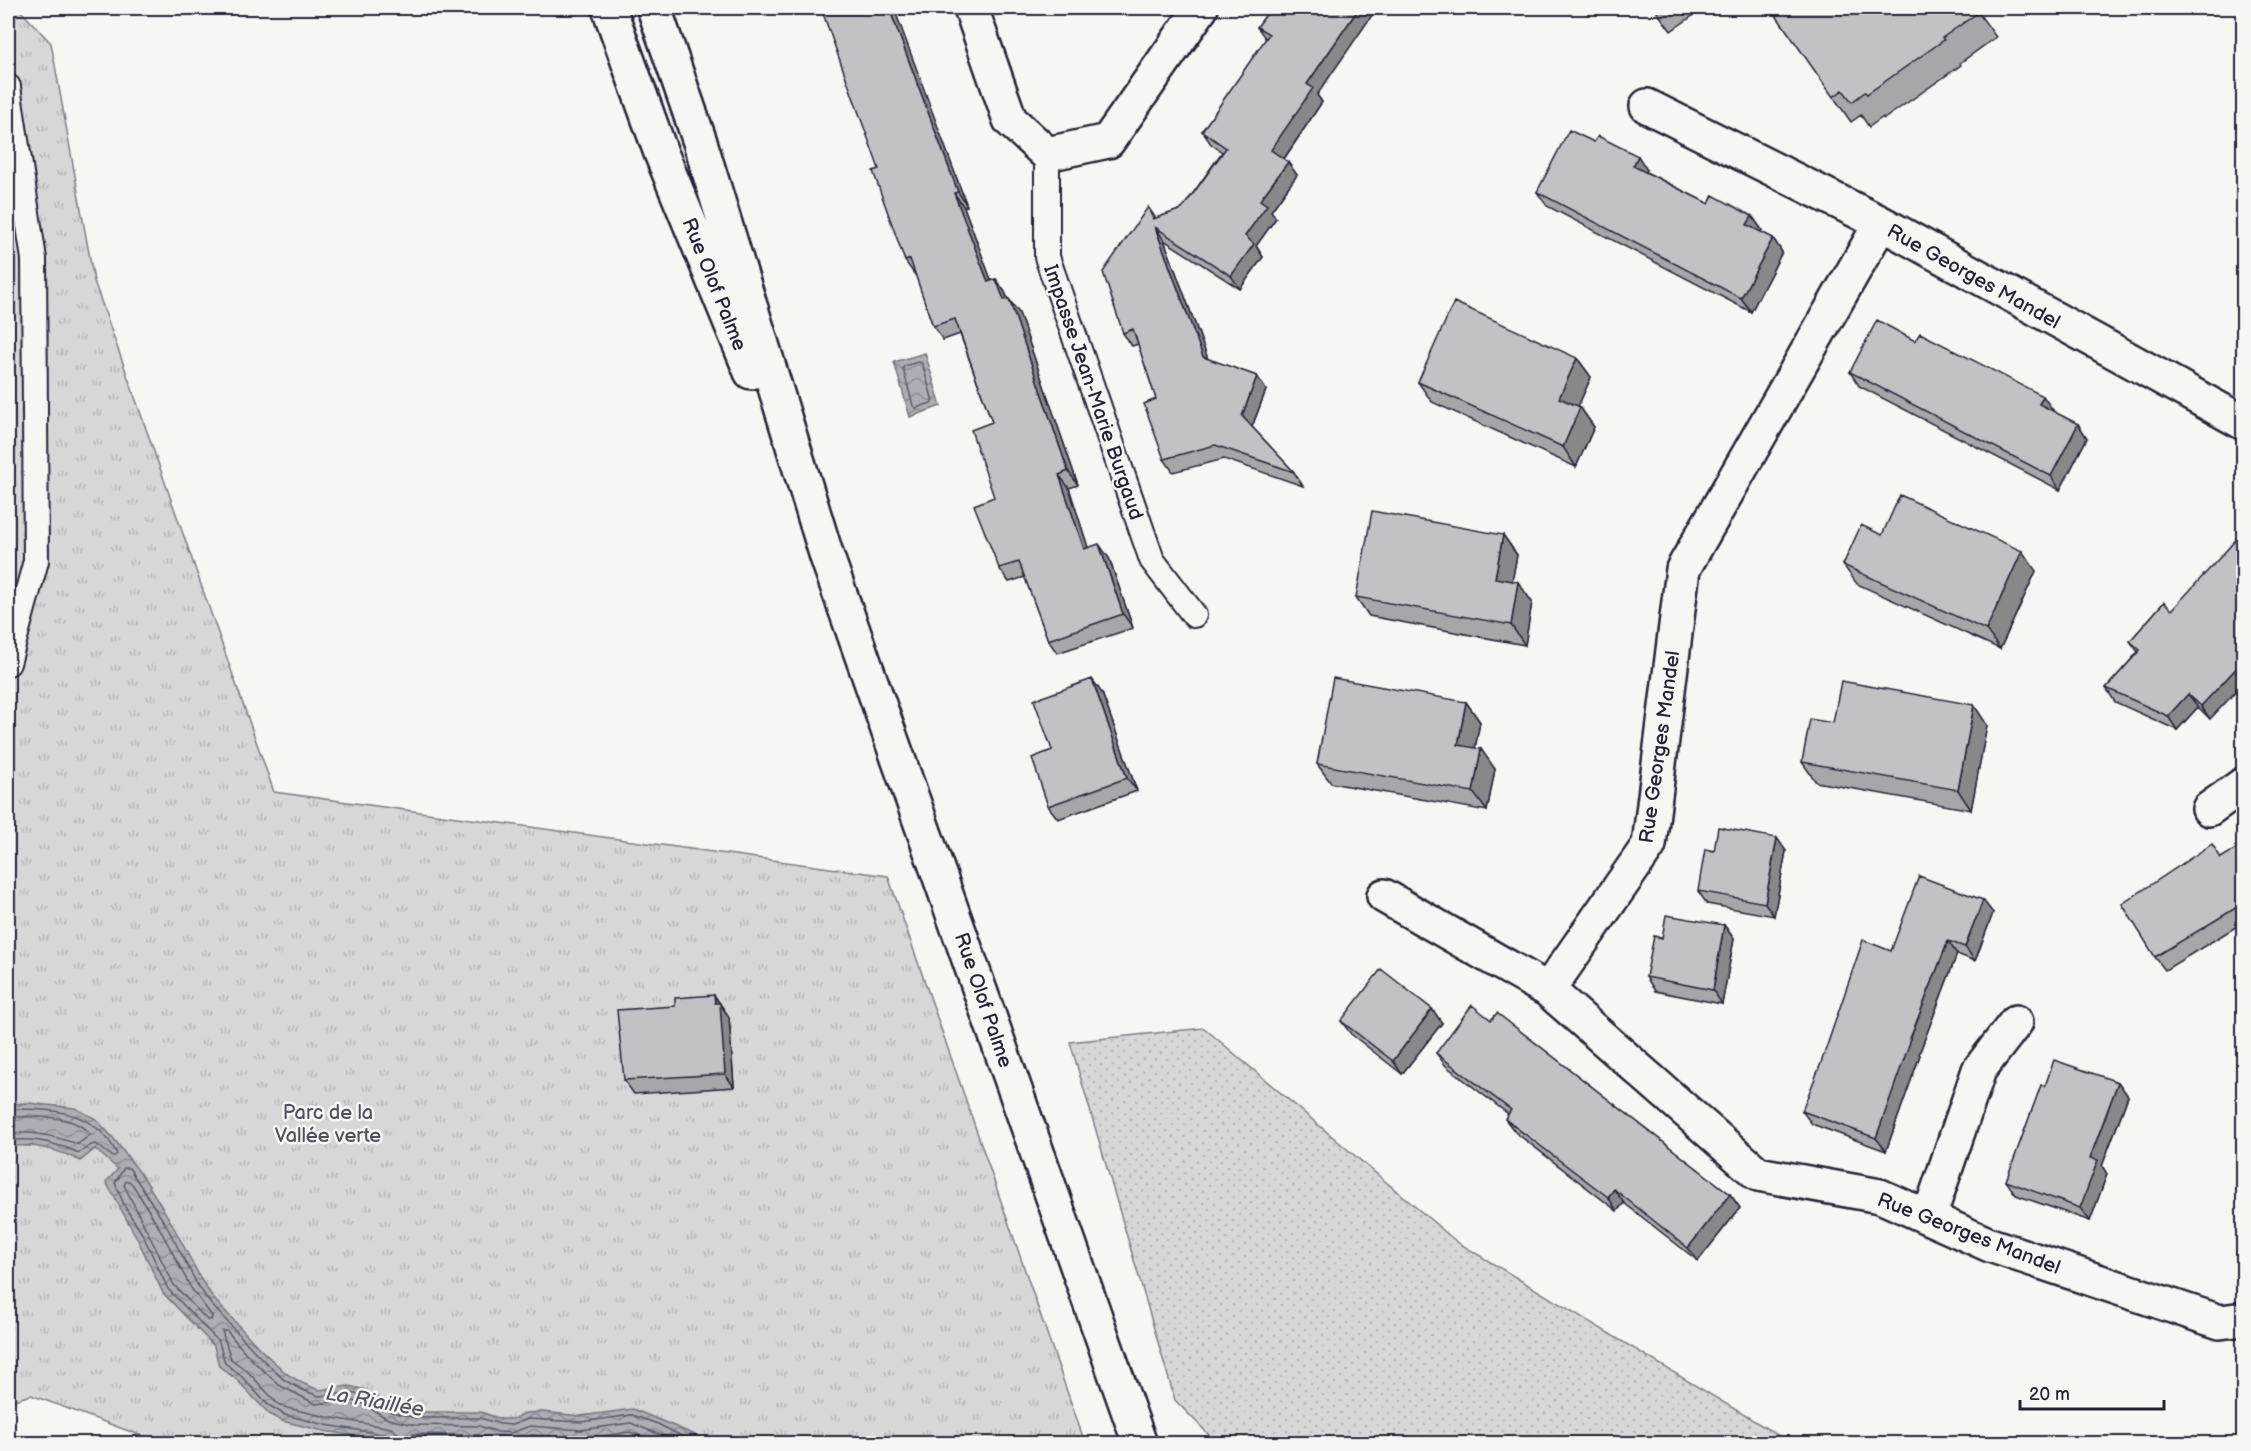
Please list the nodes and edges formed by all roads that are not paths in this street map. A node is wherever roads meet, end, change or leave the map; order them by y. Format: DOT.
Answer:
graph roads {
  1 [pos="609,8"];
  2 [pos="654,8"];
  3 [pos="971,8"];
  4 [pos="1201,8"];
  5 [pos="8,87"];
  6 [pos="1647,106"];
  7 [pos="1047,154"];
  8 [pos="1881,224"];
  9 [pos="2244,423"];
  10 [pos="827,557"];
  11 [pos="1194,615"];
  12 [pos="8,663"];
  13 [pos="2244,784"];
  14 [pos="2209,809"];
  15 [pos="1384,896"];
  16 [pos="1548,990"];
  17 [pos="2016,1022"];
  18 [pos="1929,1217"];
  19 [pos="2244,1319"];
  20 [pos="1140,1443"];
  1 -- 10 [label="street, Rue Olof Palme"];
  2 -- 10 [label="street, Rue Olof Palme"];
  3 -- 7 [label="street"];
  4 -- 7 [label="street"];
  5 -- 12 [label="lane"];
  6 -- 8 [label="street"];
  7 -- 11 [label="lane, Impasse Jean-Marie Burgaud"];
  8 -- 9 [label="street, Rue Georges Mandel"];
  8 -- 16 [label="street, Rue Georges Mandel"];
  10 -- 20 [label="street, Rue Olof Palme"];
  13 -- 14 [label="street"];
  15 -- 16 [label="street"];
  16 -- 18 [label="street, Rue Georges Mandel"];
  17 -- 18 [label="street"];
  18 -- 19 [label="street, Rue Georges Mandel"];
}
